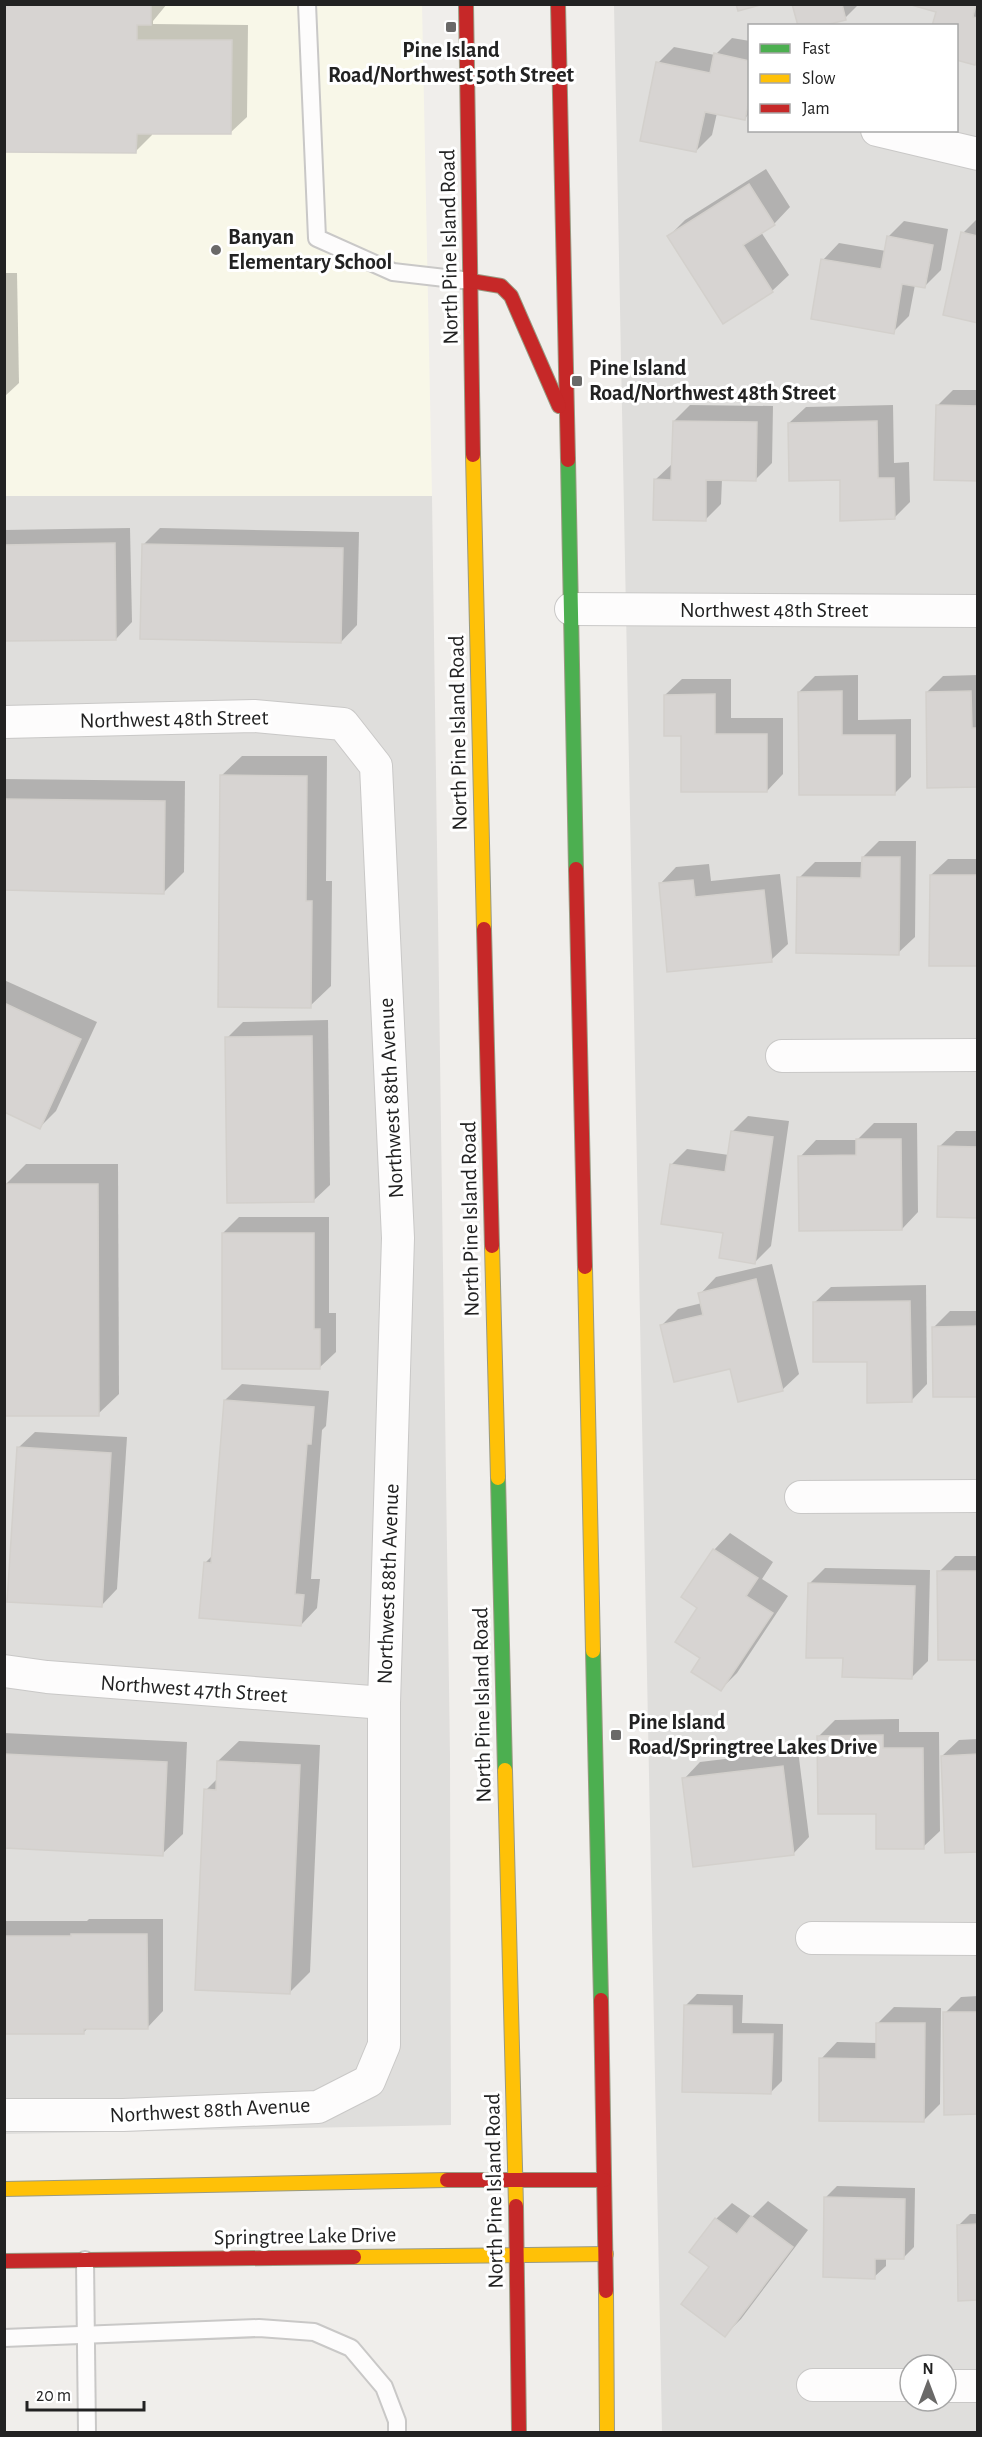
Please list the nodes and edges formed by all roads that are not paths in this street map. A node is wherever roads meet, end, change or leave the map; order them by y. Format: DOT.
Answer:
graph roads {
  1 [pos="307,4"];
  2 [pos="466,4"];
  3 [pos="558,4"];
  4 [pos="885,132"];
  5 [pos="978,154"];
  6 [pos="471,281"];
  7 [pos="567,424"];
  8 [pos="571,609"];
  9 [pos="978,611"];
  10 [pos="4,722"];
  11 [pos="343,724"];
  12 [pos="978,1055"];
  13 [pos="782,1056"];
  14 [pos="978,1496"];
  15 [pos="801,1497"];
  16 [pos="4,1671"];
  17 [pos="384,1703"];
  18 [pos="812,1938"];
  19 [pos="978,1939"];
  20 [pos="4,2115"];
  21 [pos="515,2179"];
  22 [pos="604,2180"];
  23 [pos="4,2189"];
  24 [pos="606,2254"];
  25 [pos="517,2256"];
  26 [pos="85,2260"];
  27 [pos="4,2261"];
  28 [pos="86,2336"];
  29 [pos="4,2338"];
  30 [pos="813,2385"];
  31 [pos="898,2385"];
  32 [pos="958,2386"];
  33 [pos="978,2386"];
  34 [pos="87,2433"];
  35 [pos="397,2433"];
  36 [pos="519,2433"];
  37 [pos="607,2433"];
  1 -- 6 [label="lane"];
  2 -- 6 [label="main road, North Pine Island Road"];
  3 -- 7 [label="main road"];
  4 -- 5 [label="street"];
  6 -- 7 [label="main road"];
  6 -- 21 [label="main road, North Pine Island Road"];
  7 -- 8 [label="main road"];
  8 -- 9 [label="street, Northwest 48th Street"];
  8 -- 22 [label="main road"];
  10 -- 11 [label="street, Northwest 48th Street"];
  11 -- 17 [label="street, Northwest 88th Avenue"];
  12 -- 13 [label="street"];
  14 -- 15 [label="street"];
  16 -- 17 [label="street, Northwest 47th Street"];
  17 -- 20 [label="street, Northwest 88th Avenue"];
  18 -- 19 [label="street"];
  21 -- 22 [label="main road"];
  21 -- 23 [label="main road"];
  21 -- 25 [label="main road, North Pine Island Road"];
  22 -- 24 [label="main road"];
  24 -- 25 [label="main road, Springtree Lake Drive"];
  24 -- 37 [label="main road"];
  25 -- 26 [label="main road, Springtree Lake Drive"];
  25 -- 36 [label="main road, North Pine Island Road"];
  26 -- 27 [label="main road, Springtree Lake Drive"];
  26 -- 28 [label="lane"];
  28 -- 29 [label="lane"];
  28 -- 34 [label="lane"];
  28 -- 35 [label="lane"];
  30 -- 31 [label="street"];
  32 -- 33 [label="street"];
}
